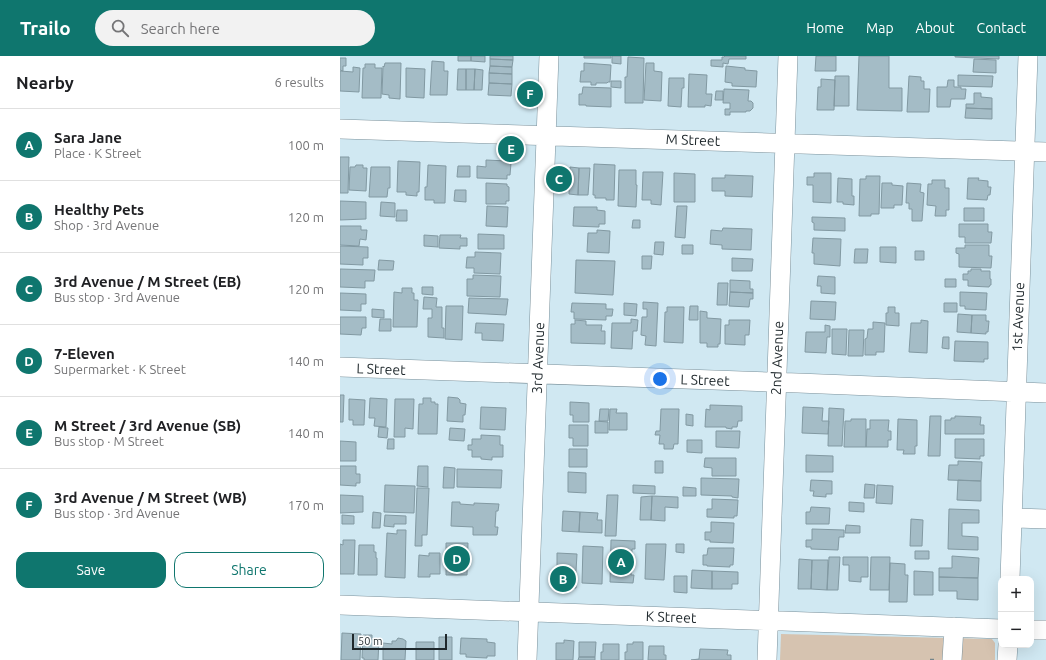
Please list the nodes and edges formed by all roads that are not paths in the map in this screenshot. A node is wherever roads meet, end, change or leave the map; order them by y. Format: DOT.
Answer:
graph roads {
  1 [pos="549,56"];
  2 [pos="788,56"];
  3 [pos="1028,56"];
  4 [pos="340,128"];
  5 [pos="546,135"];
  6 [pos="784,144"];
  7 [pos="1024,152"];
  8 [pos="1046,152"];
  9 [pos="340,368"];
  10 [pos="537,374"];
  11 [pos="776,382"];
  12 [pos="1016,392"];
  13 [pos="1046,393"];
  14 [pos="1012,518"];
  15 [pos="1046,519"];
  16 [pos="1010,576"];
  17 [pos="340,605"];
  18 [pos="529,611"];
  19 [pos="769,621"];
  20 [pos="954,627"];
  21 [pos="998,629"];
  22 [pos="1034,630"];
  23 [pos="1046,630"];
  24 [pos="1008,648"];
  25 [pos="527,660"];
  26 [pos="767,660"];
  27 [pos="952,660"];
  28 [pos="1007,660"];
  1 -- 5 [label="street, 3rd Avenue"];
  2 -- 6 [label="street, 2nd Avenue"];
  3 -- 7 [label="street, 1st Avenue"];
  4 -- 5 [label="street, M Street"];
  5 -- 6 [label="street, M Street"];
  5 -- 10 [label="street, 3rd Avenue"];
  6 -- 7 [label="street, M Street"];
  6 -- 11 [label="street, 2nd Avenue"];
  7 -- 8 [label="street, M Street"];
  7 -- 12 [label="street, 1st Avenue"];
  9 -- 10 [label="street, L Street"];
  10 -- 11 [label="street, L Street"];
  10 -- 18 [label="street, 3rd Avenue"];
  11 -- 12 [label="street, L Street"];
  11 -- 19 [label="street, 2nd Avenue"];
  12 -- 13 [label="street, L Street"];
  12 -- 14 [label="street, 1st Avenue"];
  14 -- 15 [label="street"];
  14 -- 16 [label="street, 1st Avenue"];
  17 -- 18 [label="street, K Street"];
  18 -- 19 [label="street, K Street"];
  18 -- 25 [label="street, 3rd Avenue"];
  19 -- 20 [label="street, K Street"];
  19 -- 26 [label="street, 2nd Avenue"];
  20 -- 21 [label="street, K Street"];
  20 -- 27 [label="street"];
  22 -- 23 [label="street"];
  24 -- 28 [label="street"];
}
